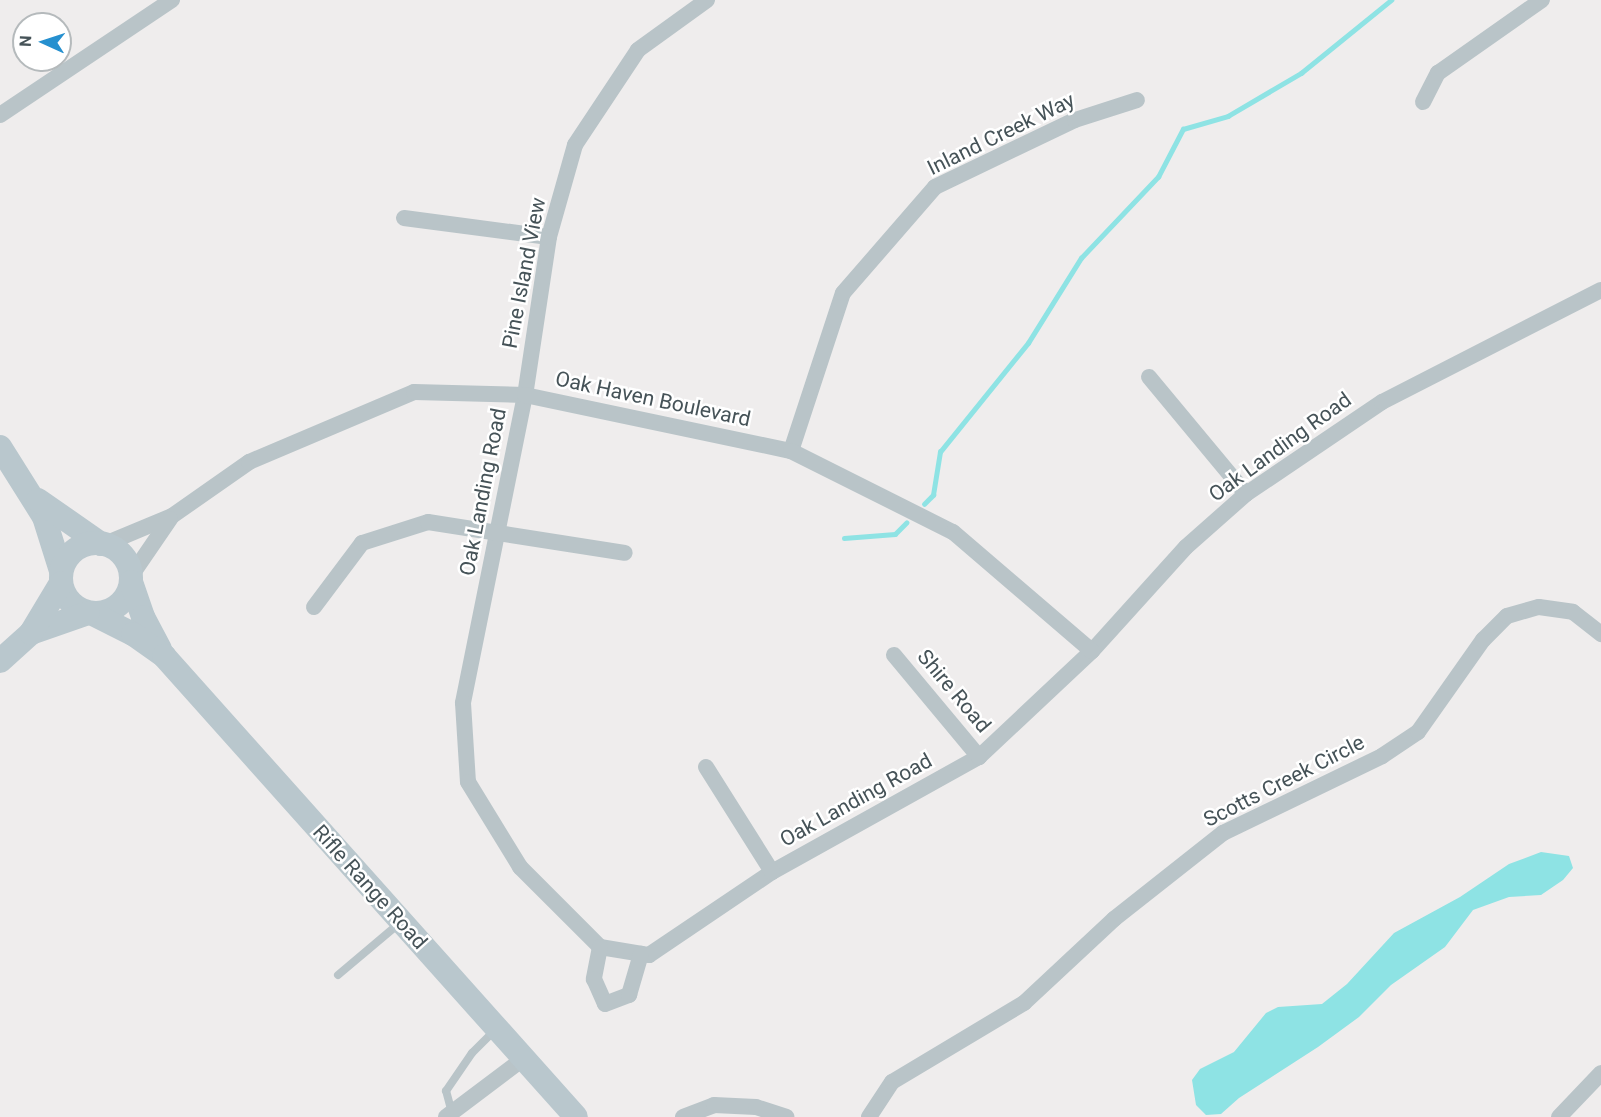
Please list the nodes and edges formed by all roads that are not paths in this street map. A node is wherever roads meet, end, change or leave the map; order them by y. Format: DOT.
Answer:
graph roads {
  1 [pos="172,0"];
  2 [pos="707,0"];
  3 [pos="1542,0"];
  4 [pos="1137,100"];
  5 [pos="1422,102"];
  6 [pos="0,115"];
  7 [pos="404,218"];
  8 [pos="549,237"];
  9 [pos="1601,290"];
  10 [pos="1149,377"];
  11 [pos="525,395"];
  12 [pos="0,447"];
  13 [pos="791,452"];
  14 [pos="30,493"];
  15 [pos="1246,494"];
  16 [pos="172,516"];
  17 [pos="495,531"];
  18 [pos="103,544"];
  19 [pos="625,553"];
  20 [pos="61,577"];
  21 [pos="131,579"];
  22 [pos="314,607"];
  23 [pos="90,613"];
  24 [pos="31,633"];
  25 [pos="1601,634"];
  26 [pos="1092,651"];
  27 [pos="894,655"];
  28 [pos="164,657"];
  29 [pos="0,661"];
  30 [pos="979,757"];
  31 [pos="706,767"];
  32 [pos="772,872"];
  33 [pos="401,922"];
  34 [pos="600,947"];
  35 [pos="641,954"];
  36 [pos="338,975"];
  37 [pos="496,1029"];
  38 [pos="523,1059"];
  39 [pos="1601,1073"];
  40 [pos="449,1115"];
  41 [pos="576,1117"];
  42 [pos="683,1117"];
  43 [pos="786,1117"];
  44 [pos="869,1117"];
  45 [pos="1559,1117"];
  1 -- 6 [label="street"];
  2 -- 8 [label="street, Pine Island View"];
  3 -- 5 [label="street"];
  4 -- 13 [label="street, Inland Creek Way"];
  7 -- 8 [label="street"];
  8 -- 11 [label="street, Pine Island View"];
  9 -- 15 [label="street, Oak Landing Road"];
  10 -- 15 [label="street"];
  11 -- 13 [label="street, Oak Haven Boulevard"];
  11 -- 16 [label="street, Oak Haven Boulevard"];
  11 -- 17 [label="street, Oak Landing Road"];
  12 -- 14 [label="main road"];
  13 -- 26 [label="street, Oak Haven Boulevard"];
  14 -- 18 [label="main road"];
  14 -- 20 [label="main road"];
  15 -- 26 [label="street, Oak Landing Road"];
  16 -- 18 [label="street, Oak Haven Boulevard"];
  16 -- 21 [label="street, Oak Haven Boulevard"];
  17 -- 19 [label="street"];
  17 -- 22 [label="street"];
  17 -- 34 [label="street, Oak Landing Road"];
  18 -- 20 [label="main road"];
  18 -- 21 [label="main road"];
  20 -- 23 [label="main road"];
  20 -- 24 [label="main road"];
  21 -- 23 [label="main road"];
  21 -- 28 [label="main road, Rifle Range Road"];
  23 -- 24 [label="main road"];
  23 -- 28 [label="main road, Rifle Range Road"];
  24 -- 29 [label="main road"];
  25 -- 44 [label="street, Scotts Creek Circle"];
  26 -- 30 [label="street, Oak Landing Road"];
  27 -- 30 [label="street, Shire Road"];
  28 -- 33 [label="main road, Rifle Range Road"];
  30 -- 32 [label="street, Oak Landing Road"];
  31 -- 32 [label="street"];
  32 -- 35 [label="street, Oak Landing Road"];
  33 -- 36 [label="lane"];
  33 -- 37 [label="main road, Rifle Range Road"];
  34 -- 35 [label="street"];
  34 -- 35 [label="street"];
  37 -- 38 [label="main road, Rifle Range Road"];
  37 -- 40 [label="lane"];
  38 -- 40 [label="street"];
  38 -- 41 [label="main road, Rifle Range Road"];
  39 -- 45 [label="street"];
  42 -- 43 [label="street"];
}
